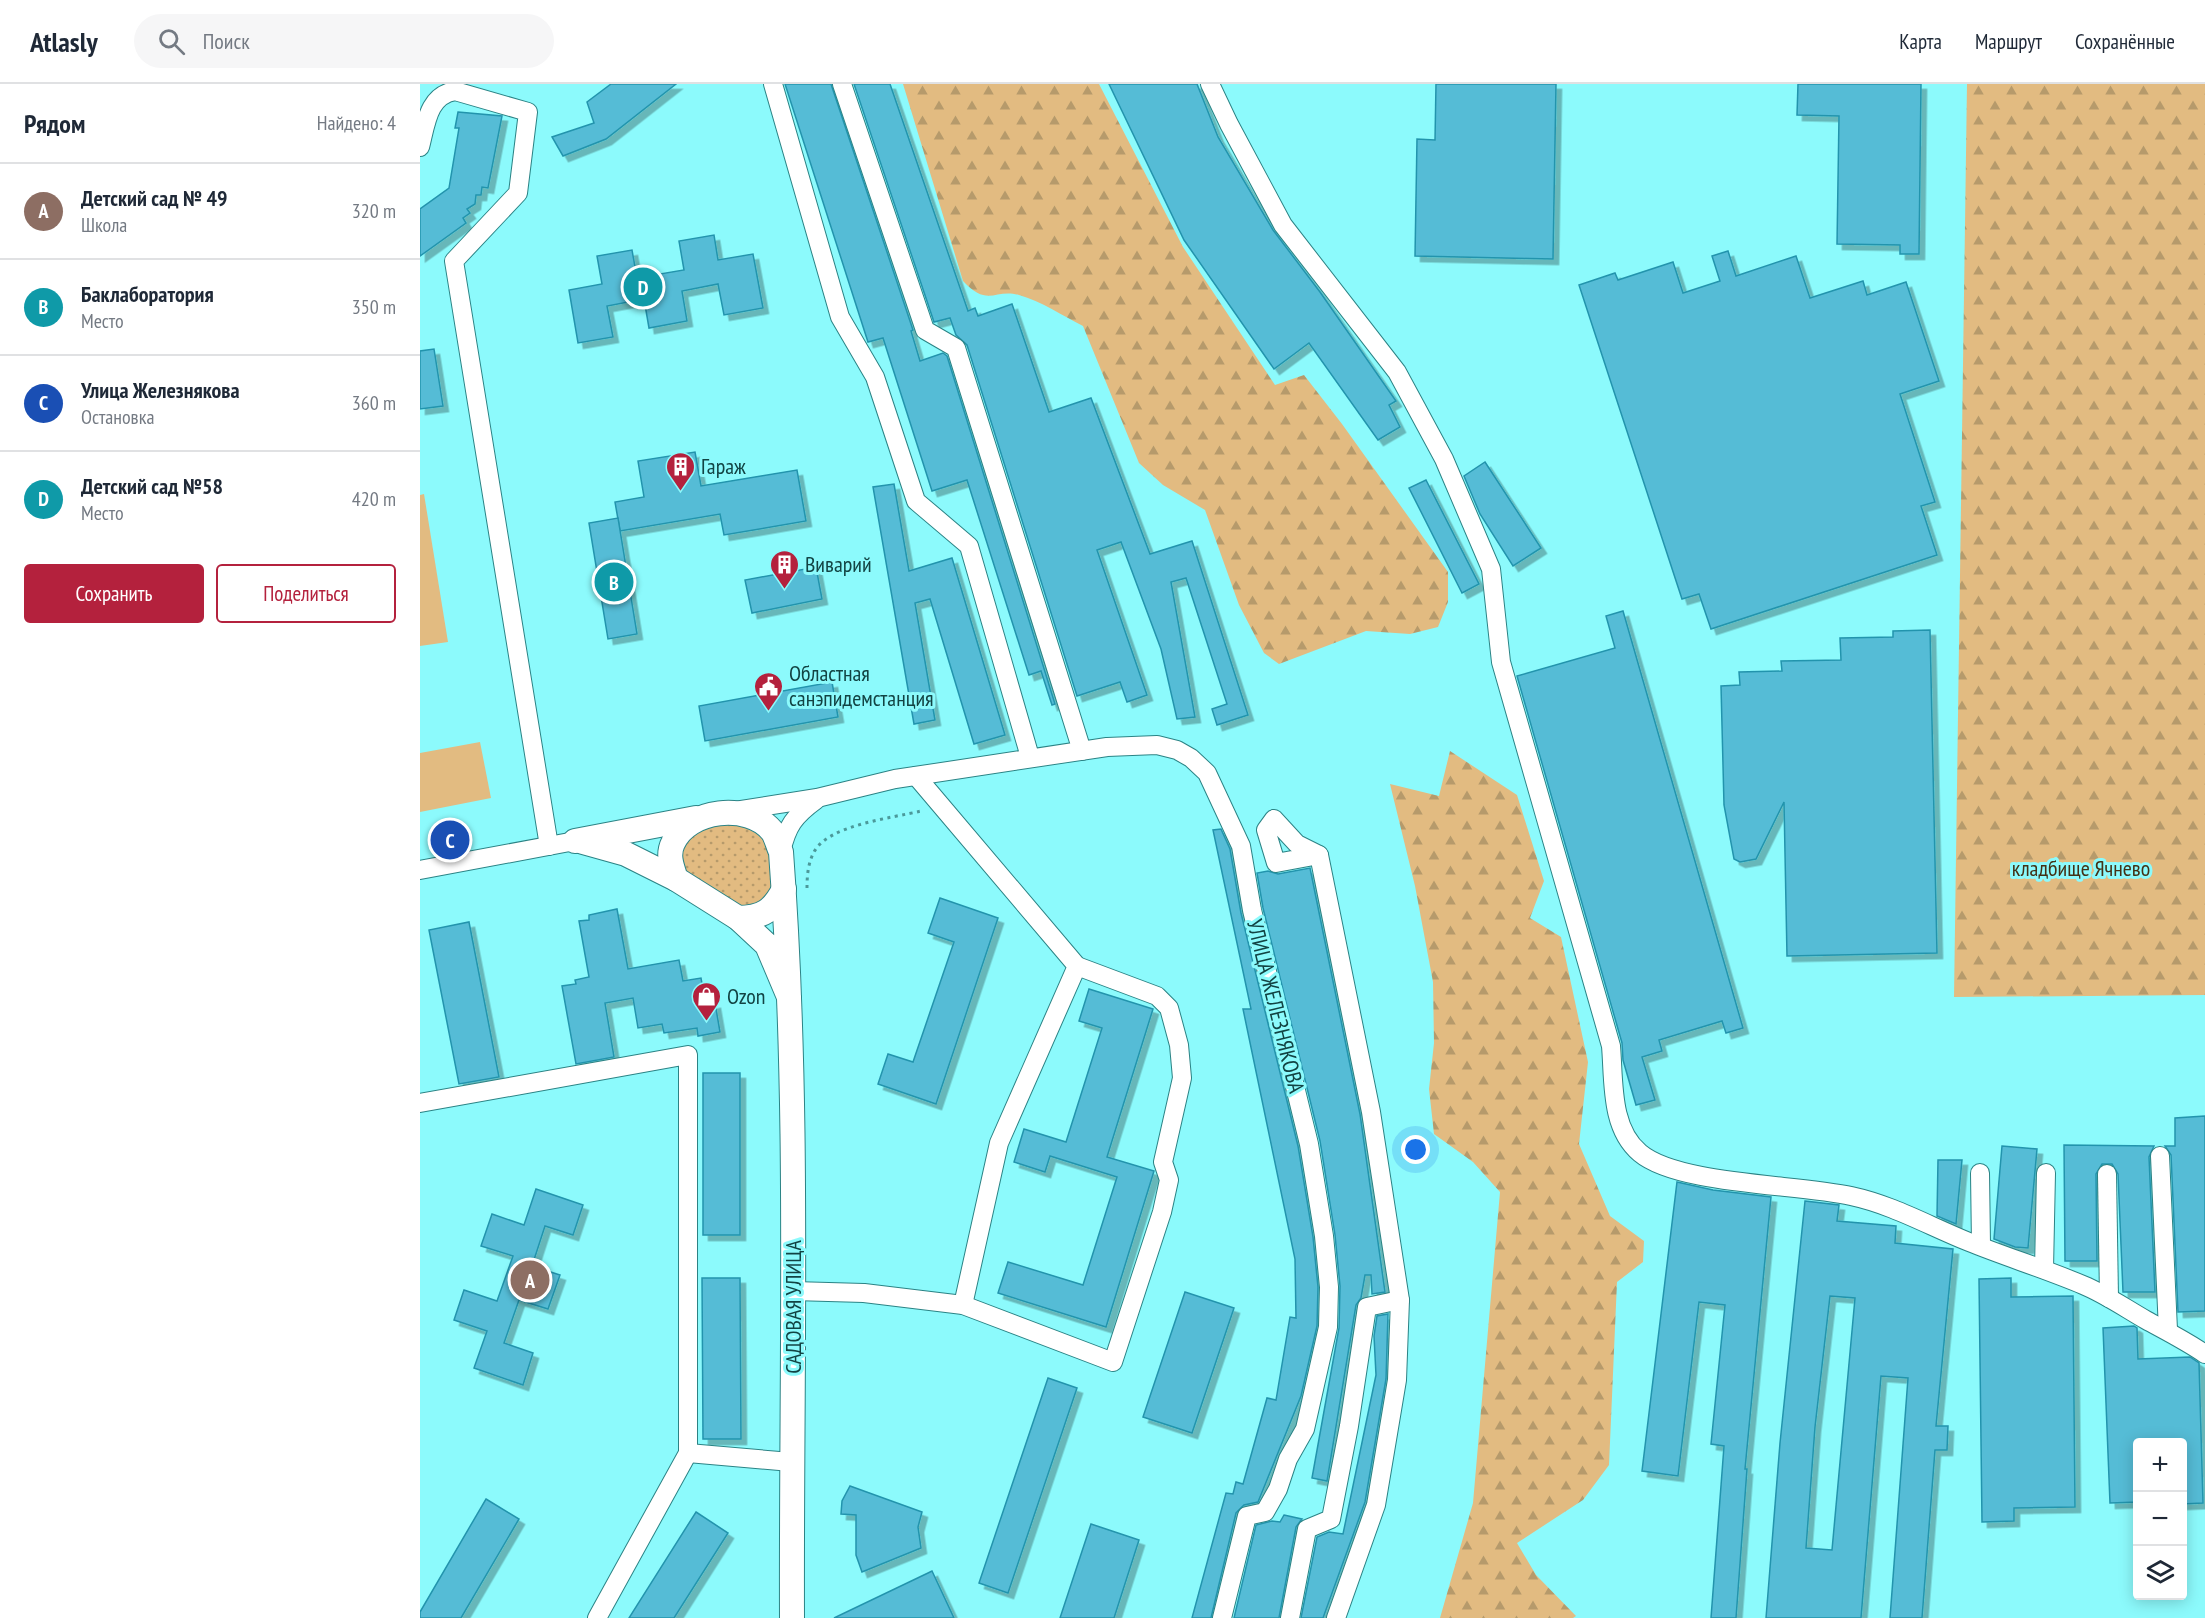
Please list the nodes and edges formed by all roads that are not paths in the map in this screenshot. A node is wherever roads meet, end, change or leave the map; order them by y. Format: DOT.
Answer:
graph roads {
  1 [pos="773,84"];
  2 [pos="842,84"];
  3 [pos="1210,84"];
  4 [pos="420,147"];
  5 [pos="1082,751"];
  6 [pos="1030,757"];
  7 [pos="916,776"];
  8 [pos="817,798"];
  9 [pos="730,812"];
  10 [pos="701,817"];
  11 [pos="575,841"];
  12 [pos="549,846"];
  13 [pos="781,852"];
  14 [pos="1318,855"];
  15 [pos="420,870"];
  16 [pos="675,879"];
  17 [pos="795,892"];
  18 [pos="738,918"];
  19 [pos="1077,966"];
  20 [pos="789,997"];
  21 [pos="420,1103"];
  22 [pos="2160,1156"];
  23 [pos="1980,1173"];
  24 [pos="2046,1173"];
  25 [pos="2107,1174"];
  26 [pos="1981,1245"];
  27 [pos="2044,1269"];
  28 [pos="793,1291"];
  29 [pos="2109,1298"];
  30 [pos="1400,1300"];
  31 [pos="963,1305"];
  32 [pos="2168,1330"];
  33 [pos="2205,1354"];
  34 [pos="688,1453"];
  35 [pos="791,1462"];
  36 [pos="597,1618"];
  37 [pos="792,1618"];
  38 [pos="1222,1618"];
  39 [pos="1290,1618"];
  40 [pos="1336,1618"];
  1 -- 6 [label="street"];
  2 -- 5 [label="street"];
  3 -- 26 [label="street"];
  4 -- 12 [label="street"];
  5 -- 6 [label="street, УЛИЦА ЖЕЛЕЗНЯКОВА"];
  5 -- 38 [label="street, УЛИЦА ЖЕЛЕЗНЯКОВА"];
  6 -- 7 [label="street, УЛИЦА ЖЕЛЕЗНЯКОВА"];
  7 -- 8 [label="street, УЛИЦА ЖЕЛЕЗНЯКОВА"];
  7 -- 19 [label="street"];
  8 -- 9 [label="street, УЛИЦА ЖЕЛЕЗНЯКОВА"];
  8 -- 13 [label="street"];
  9 -- 10 [label="main road"];
  9 -- 13 [label="main road"];
  10 -- 11 [label="main road"];
  10 -- 16 [label="main road"];
  11 -- 12 [label="street"];
  11 -- 16 [label="main road"];
  12 -- 15 [label="street"];
  13 -- 17 [label="main road"];
  14 -- 30 [label="street"];
  16 -- 18 [label="main road"];
  17 -- 18 [label="main road"];
  17 -- 20 [label="main road, САДОВАЯ УЛИЦА"];
  18 -- 20 [label="main road"];
  19 -- 31 [label="street"];
  19 -- 31 [label="street"];
  20 -- 28 [label="main road, САДОВАЯ УЛИЦА"];
  21 -- 34 [label="street"];
  22 -- 32 [label="street"];
  23 -- 26 [label="street"];
  24 -- 27 [label="street"];
  25 -- 29 [label="street"];
  26 -- 27 [label="street"];
  27 -- 29 [label="street"];
  28 -- 31 [label="street"];
  28 -- 35 [label="main road, САДОВАЯ УЛИЦА"];
  29 -- 32 [label="street"];
  30 -- 39 [label="street"];
  30 -- 40 [label="street"];
  32 -- 33 [label="street"];
  34 -- 35 [label="street"];
  34 -- 36 [label="street"];
  35 -- 37 [label="main road, САДОВАЯ УЛИЦА"];
}
